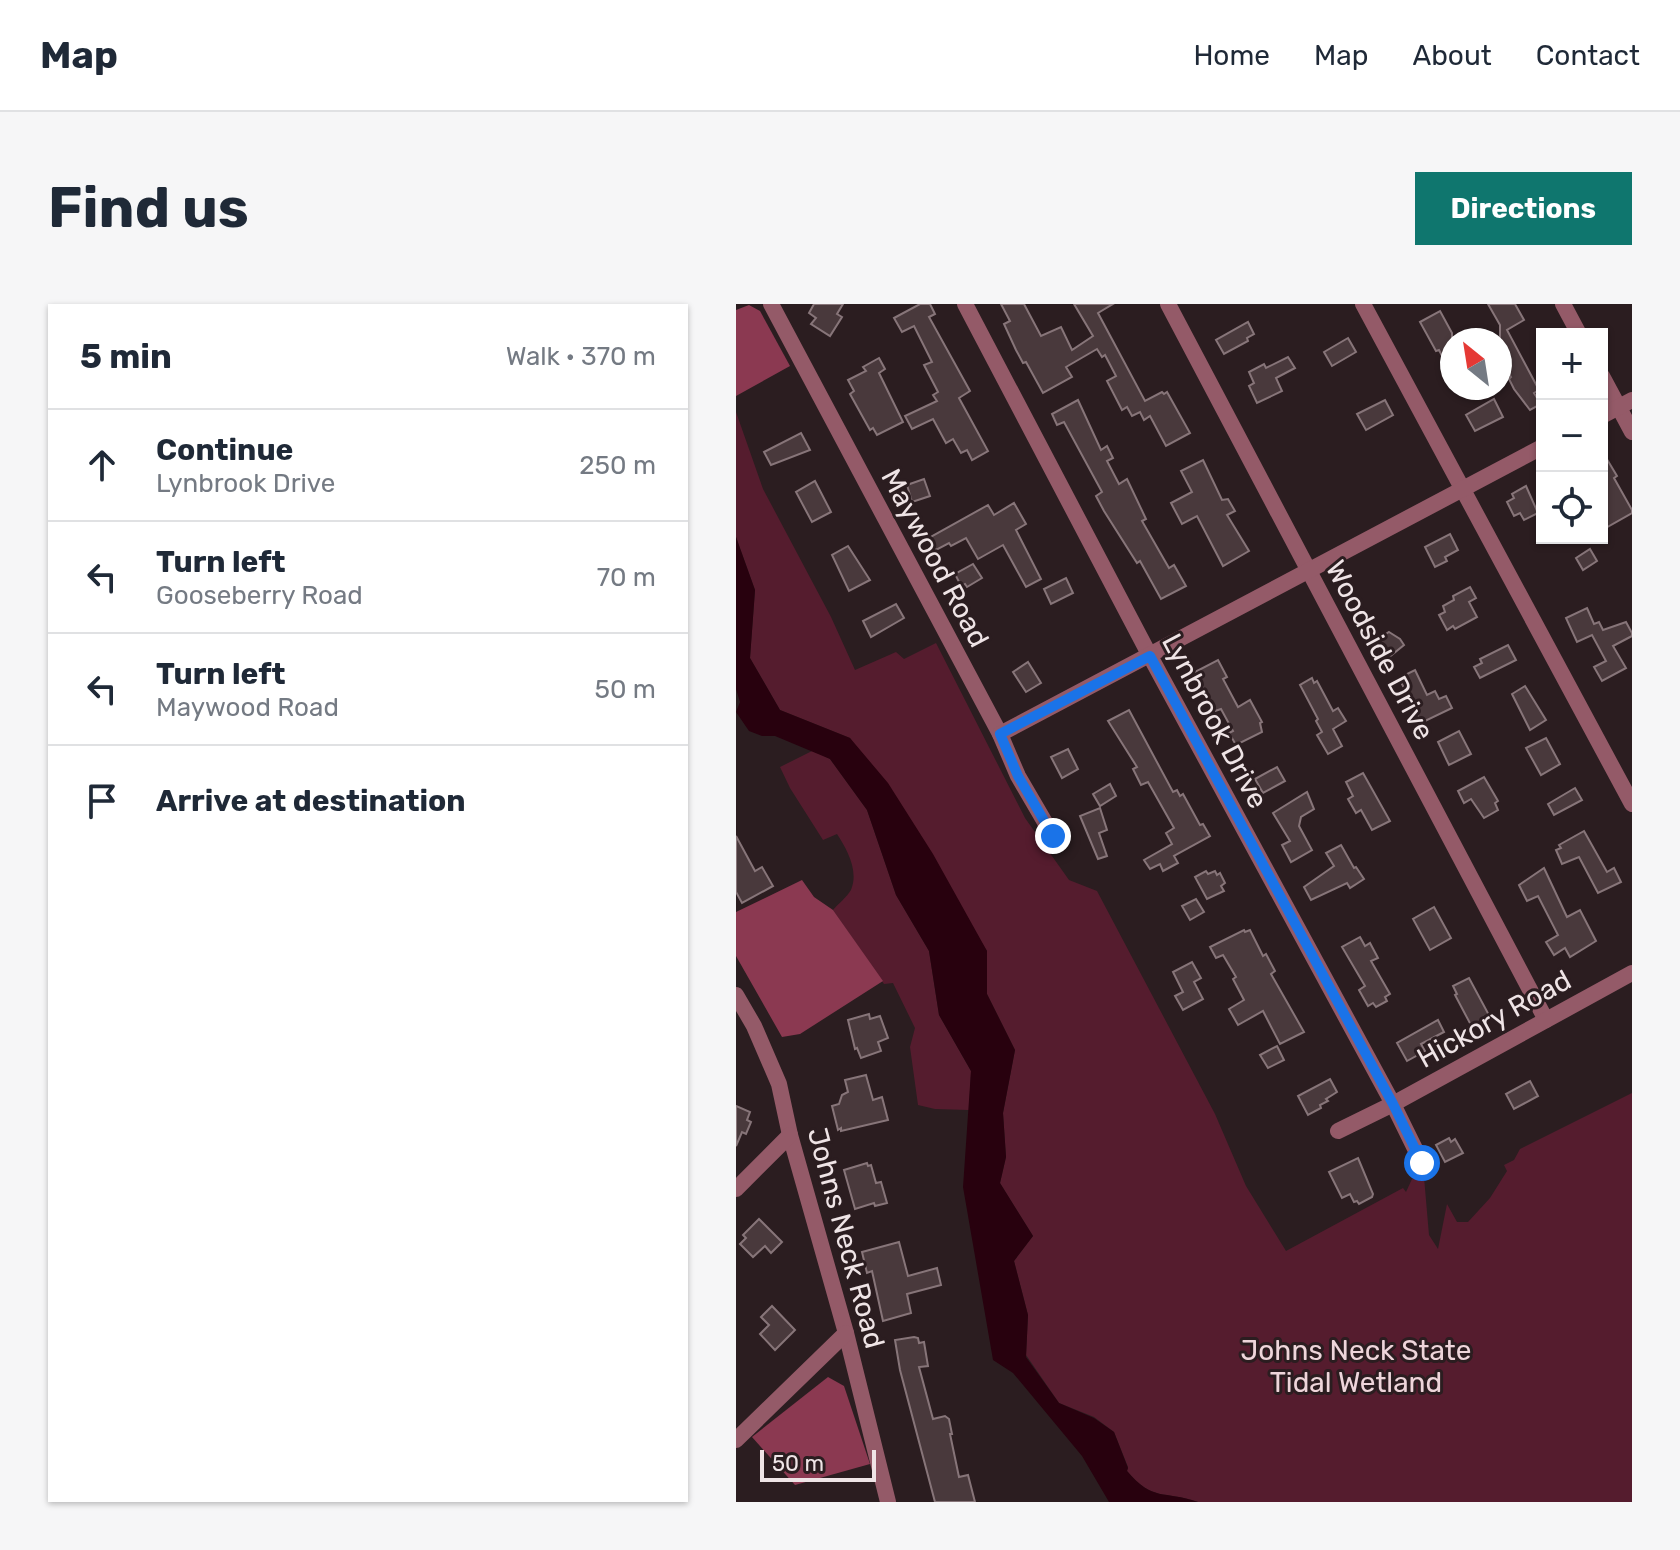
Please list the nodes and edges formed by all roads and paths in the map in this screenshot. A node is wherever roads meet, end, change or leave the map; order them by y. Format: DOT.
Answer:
graph roads {
  1 [pos="771,304"];
  2 [pos="965,304"];
  3 [pos="1168,304"];
  4 [pos="1363,304"];
  5 [pos="1563,304"];
  6 [pos="1576,328"];
  7 [pos="1608,383"];
  8 [pos="1625,403"];
  9 [pos="1632,432"];
  10 [pos="1536,450"];
  11 [pos="1463,488"];
  12 [pos="1309,571"];
  13 [pos="1150,656"];
  14 [pos="1000,734"];
  15 [pos="1632,804"];
  16 [pos="1053,836"];
  17 [pos="1632,973"];
  18 [pos="736,995"];
  19 [pos="1546,1020"];
  20 [pos="1393,1104"];
  21 [pos="1338,1131"];
  22 [pos="790,1135"];
  23 [pos="1422,1163"];
  24 [pos="736,1189"];
  25 [pos="846,1333"];
  26 [pos="736,1440"];
  27 [pos="888,1502"];
  1 -- 14 [label="street, Maywood Road"];
  2 -- 13 [label="street, Lynbrook Drive"];
  3 -- 12 [label="street, Woodside Drive"];
  4 -- 11 [label="street"];
  5 -- 6 [label="street"];
  7 -- 8 [label="street"];
  8 -- 9 [label="street"];
  10 -- 11 [label="street"];
  11 -- 12 [label="street"];
  11 -- 15 [label="street"];
  12 -- 13 [label="street"];
  12 -- 19 [label="street, Woodside Drive"];
  13 -- 14 [label="street"];
  13 -- 20 [label="street, Lynbrook Drive"];
  14 -- 16 [label="street, Maywood Road"];
  17 -- 19 [label="street, Hickory Road"];
  18 -- 22 [label="street, Johns Neck Road"];
  19 -- 20 [label="street, Hickory Road"];
  20 -- 21 [label="street, Hickory Road"];
  20 -- 23 [label="street, Lynbrook Drive"];
  22 -- 24 [label="street"];
  22 -- 25 [label="street, Johns Neck Road"];
  25 -- 26 [label="street"];
  25 -- 27 [label="street, Johns Neck Road"];
}
